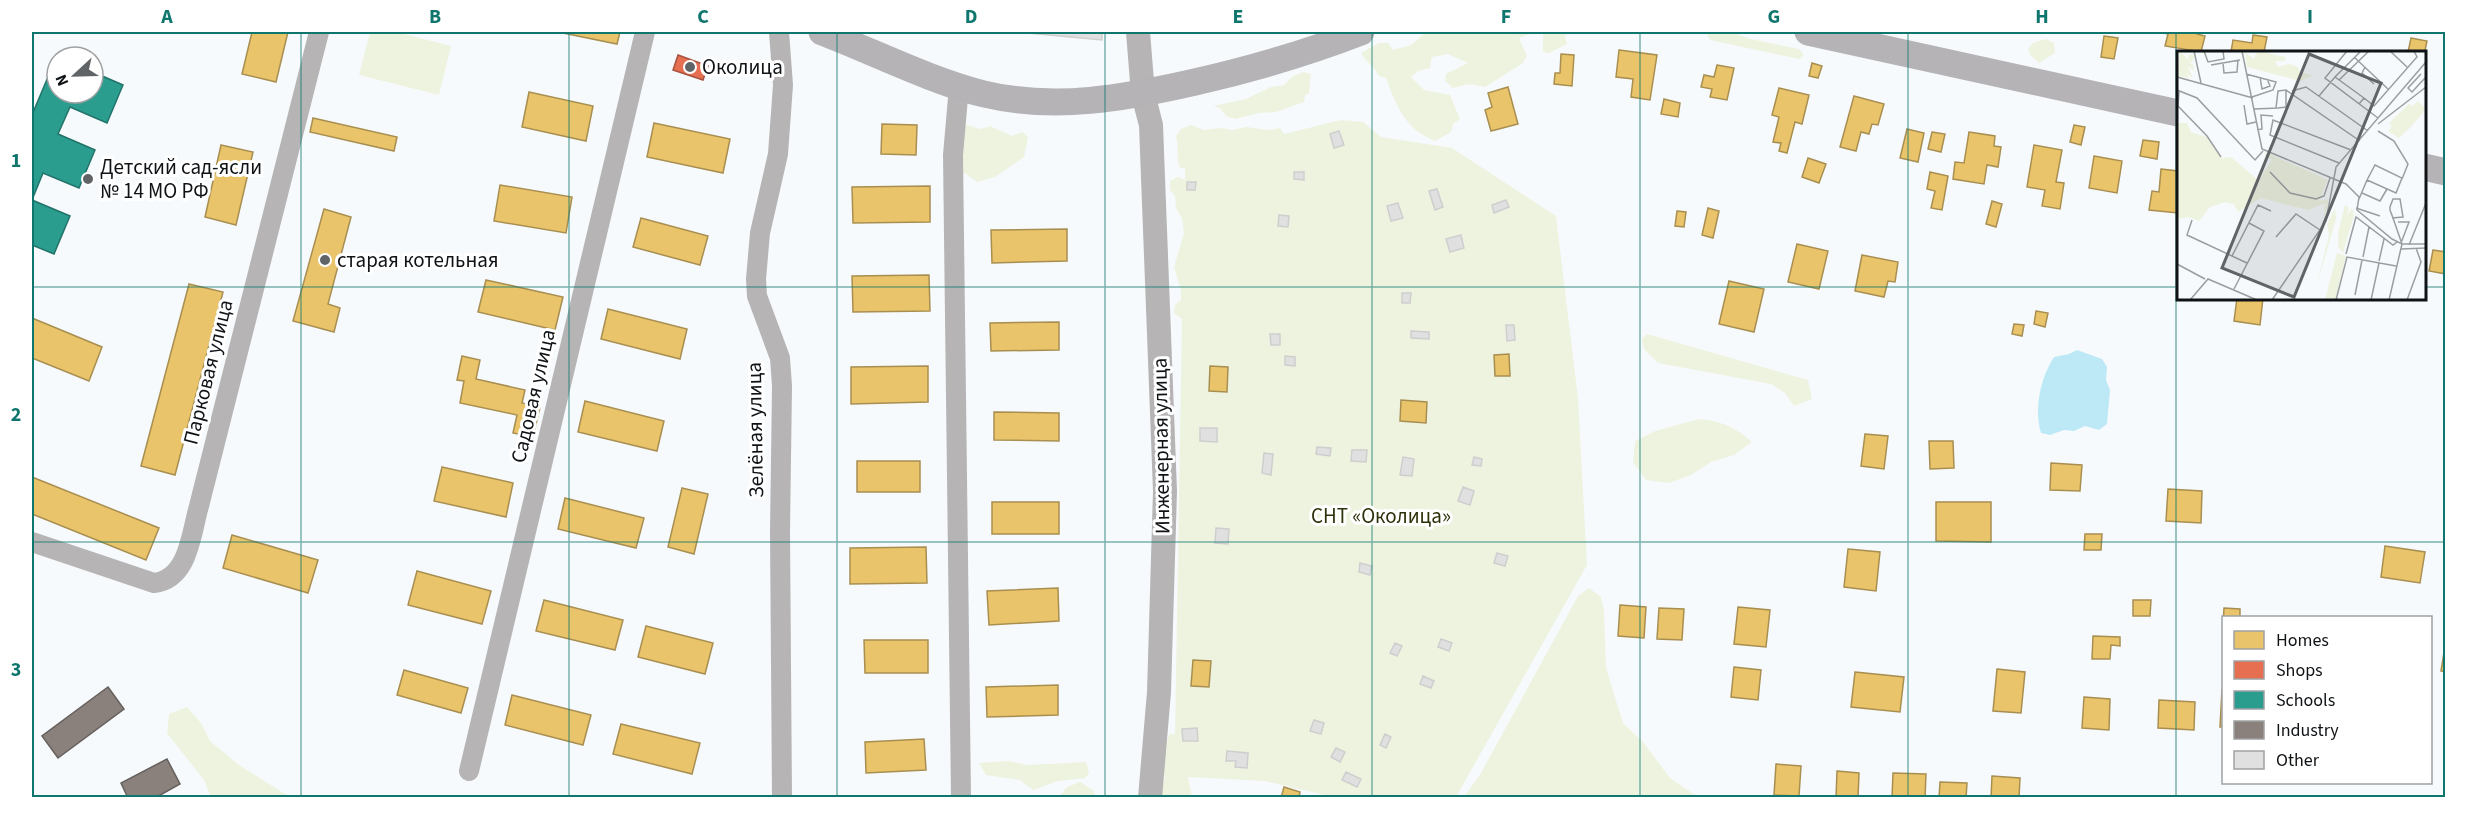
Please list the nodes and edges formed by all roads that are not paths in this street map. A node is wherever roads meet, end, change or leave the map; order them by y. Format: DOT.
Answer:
graph roads {
  1 [pos="319,32"];
  2 [pos="645,32"];
  3 [pos="778,32"];
  4 [pos="822,32"];
  5 [pos="1138,32"];
  6 [pos="1361,32"];
  7 [pos="1808,32"];
  8 [pos="959,86"];
  9 [pos="1143,94"];
  10 [pos="2177,113"];
  11 [pos="2426,167"];
  12 [pos="2445,172"];
  13 [pos="32,542"];
  14 [pos="469,771"];
  15 [pos="782,798"];
  16 [pos="961,798"];
  17 [pos="1150,798"];
  1 -- 13 [label="street, Парковая улица"];
  2 -- 14 [label="street, Садовая улица"];
  3 -- 15 [label="street, Зелёная улица"];
  4 -- 8 [label="main road"];
  5 -- 9 [label="street, Инженерная улица"];
  6 -- 9 [label="main road"];
  7 -- 10 [label="main road"];
  8 -- 9 [label="main road"];
  8 -- 16 [label="street"];
  9 -- 17 [label="street, Инженерная улица"];
  11 -- 12 [label="main road"];
}
